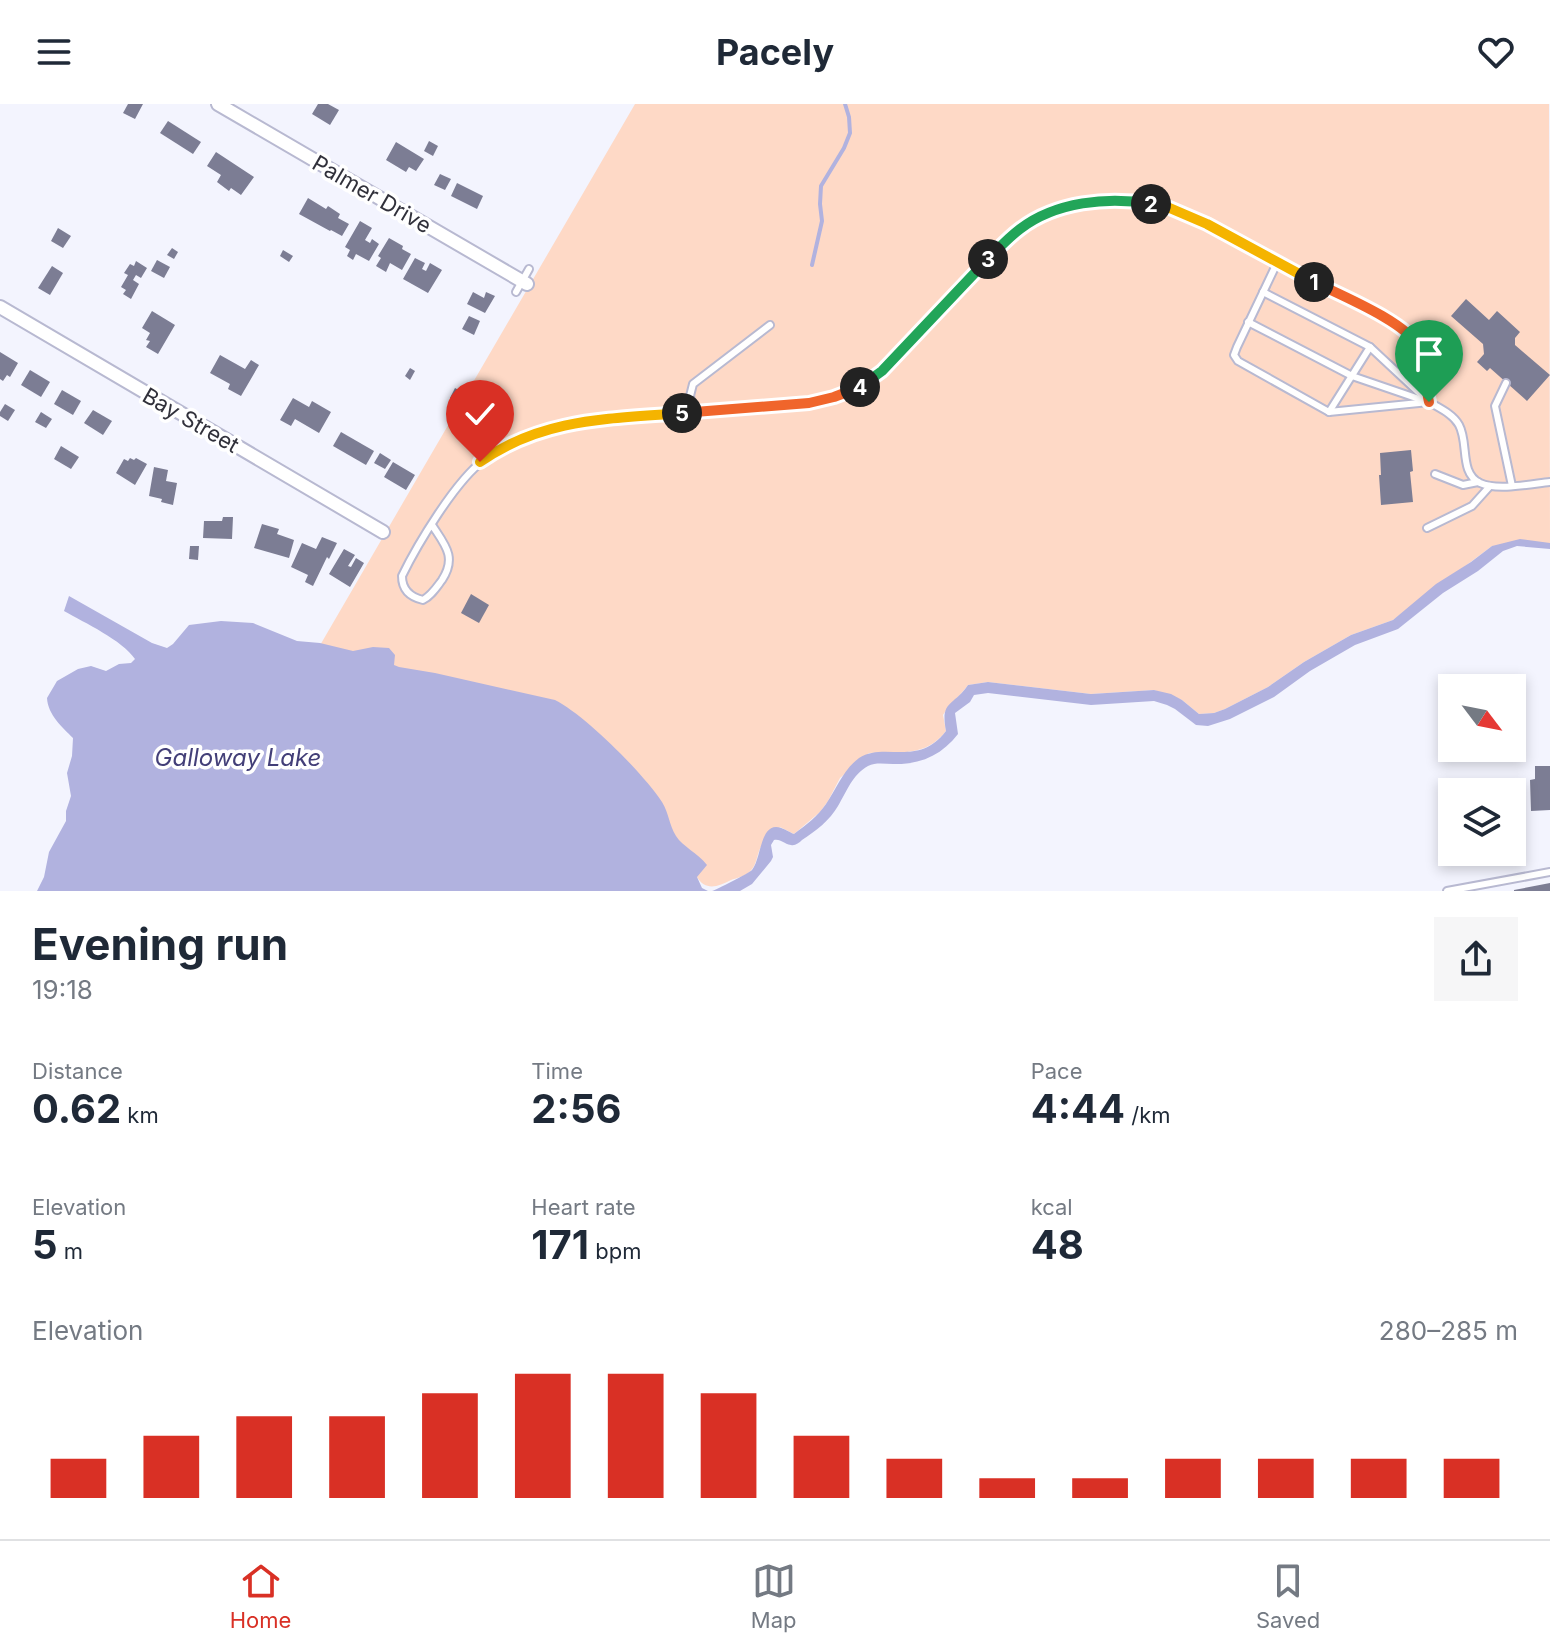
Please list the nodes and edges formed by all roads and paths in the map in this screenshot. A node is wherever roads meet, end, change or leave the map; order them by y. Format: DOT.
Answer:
graph roads {
  1 [pos="218,104"];
  2 [pos="1277,263"];
  3 [pos="529,269"];
  4 [pos="522,286"];
  5 [pos="1263,292"];
  6 [pos="0,307"];
  7 [pos="1248,322"];
  8 [pos="770,325"];
  9 [pos="1370,347"];
  10 [pos="1352,376"];
  11 [pos="1506,383"];
  12 [pos="1429,402"];
  13 [pos="693,412"];
  14 [pos="1329,412"];
  15 [pos="1435,474"];
  16 [pos="1478,482"];
  17 [pos="1550,482"];
  18 [pos="1490,486"];
  19 [pos="1512,486"];
  20 [pos="432,525"];
  21 [pos="1427,528"];
  22 [pos="383,532"];
  23 [pos="1550,872"];
  24 [pos="1447,891"];
  1 -- 4 [label="street, Palmer Drive"];
  2 -- 5 [label="lane"];
  2 -- 12 [label="lane"];
  2 -- 13 [label="lane"];
  3 -- 4 [label="lane"];
  5 -- 7 [label="lane"];
  5 -- 9 [label="lane"];
  6 -- 22 [label="street, Bay Street"];
  7 -- 10 [label="lane"];
  7 -- 14 [label="lane"];
  8 -- 13 [label="lane"];
  9 -- 10 [label="lane"];
  9 -- 12 [label="lane"];
  10 -- 12 [label="lane"];
  10 -- 14 [label="lane"];
  11 -- 19 [label="lane"];
  12 -- 14 [label="lane"];
  12 -- 16 [label="lane"];
  13 -- 20 [label="lane"];
  15 -- 16 [label="lane"];
  16 -- 18 [label="lane"];
  17 -- 19 [label="lane"];
  18 -- 19 [label="lane"];
  18 -- 21 [label="lane"];
  20 -- 20 [label="lane"];
  23 -- 24 [label="lane"];
}
